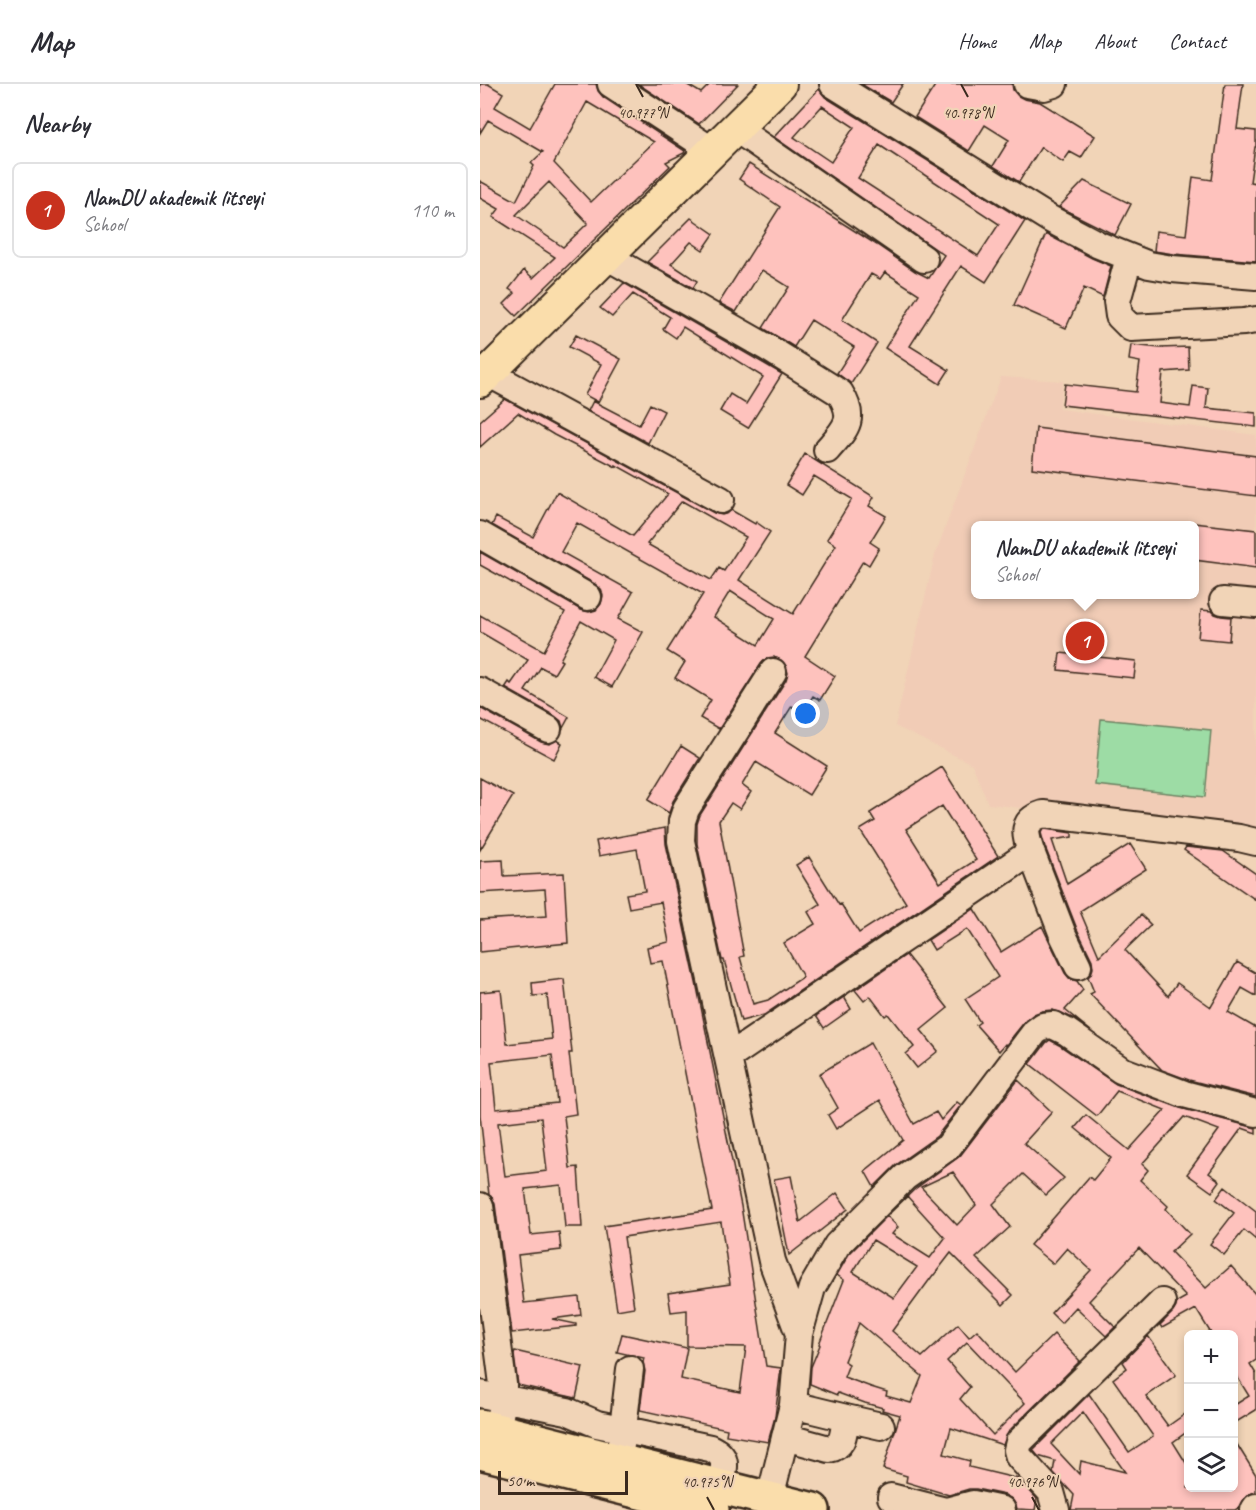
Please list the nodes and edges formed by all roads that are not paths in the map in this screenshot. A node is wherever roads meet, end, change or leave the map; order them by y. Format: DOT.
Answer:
graph roads {
  1 [pos="611,84"];
  2 [pos="780,84"];
  3 [pos="833,84"];
  4 [pos="1028,84"];
  5 [pos="1054,84"];
  6 [pos="735,128"];
  7 [pos="712,151"];
  8 [pos="606,256"];
  9 [pos="1130,258"];
  10 [pos="924,260"];
  11 [pos="1256,276"];
  12 [pos="1256,320"];
  13 [pos="484,377"];
  14 [pos="826,450"];
  15 [pos="721,500"];
  16 [pos="480,535"];
  17 [pos="588,597"];
  18 [pos="1223,601"];
  19 [pos="1256,604"];
  20 [pos="773,672"];
  21 [pos="480,691"];
  22 [pos="548,729"];
  23 [pos="1256,842"];
  24 [pos="1031,852"];
  25 [pos="1078,966"];
  26 [pos="729,1057"];
  27 [pos="1256,1113"];
  28 [pos="480,1206"];
  29 [pos="1162,1302"];
  30 [pos="799,1334"];
  31 [pos="630,1369"];
  32 [pos="793,1405"];
  33 [pos="846,1418"];
  34 [pos="488,1420"];
  35 [pos="881,1426"];
  36 [pos="785,1437"];
  37 [pos="621,1445"];
  38 [pos="891,1497"];
  39 [pos="716,1498"];
  40 [pos="770,1498"];
  41 [pos="937,1509"];
  42 [pos="813,1510"];
  43 [pos="1002,1510"];
  44 [pos="1056,1510"];
  1 -- 7 [label="street"];
  2 -- 6 [label="main road"];
  3 -- 9 [label="street"];
  4 -- 5 [label="street"];
  6 -- 7 [label="main road"];
  6 -- 10 [label="street"];
  7 -- 8 [label="main road"];
  8 -- 13 [label="main road"];
  8 -- 14 [label="street"];
  9 -- 11 [label="street"];
  9 -- 12 [label="street"];
  13 -- 15 [label="street"];
  16 -- 17 [label="street"];
  18 -- 19 [label="street"];
  20 -- 26 [label="street"];
  21 -- 22 [label="street"];
  23 -- 24 [label="street"];
  24 -- 25 [label="street"];
  24 -- 26 [label="street"];
  26 -- 30 [label="street"];
  27 -- 30 [label="street"];
  28 -- 34 [label="street"];
  29 -- 44 [label="street"];
  30 -- 32 [label="street"];
  31 -- 37 [label="street"];
  32 -- 33 [label="street"];
  32 -- 36 [label="street"];
  33 -- 35 [label="street"];
  33 -- 36 [label="street"];
  34 -- 37 [label="highway"];
  34 -- 39 [label="highway"];
  36 -- 40 [label="street"];
  37 -- 39 [label="highway"];
  38 -- 41 [label="street"];
  39 -- 40 [label="highway"];
  40 -- 42 [label="highway"];
  41 -- 43 [label="street"];
}
